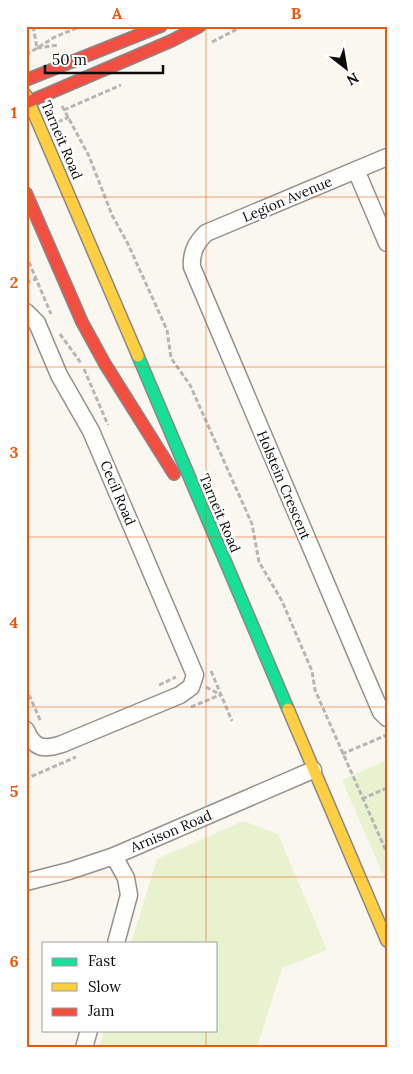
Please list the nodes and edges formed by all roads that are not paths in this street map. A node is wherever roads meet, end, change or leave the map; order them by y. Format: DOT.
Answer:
graph roads {
  1 [pos="161,26"];
  2 [pos="200,26"];
  3 [pos="26,80"];
  4 [pos="27,100"];
  5 [pos="387,157"];
  6 [pos="356,170"];
  7 [pos="26,193"];
  8 [pos="387,243"];
  9 [pos="194,248"];
  10 [pos="26,312"];
  11 [pos="271,673"];
  12 [pos="387,718"];
  13 [pos="26,730"];
  14 [pos="313,770"];
  15 [pos="114,856"];
  16 [pos="26,882"];
  17 [pos="387,941"];
  18 [pos="116,942"];
  19 [pos="88,1032"];
  20 [pos="84,1048"];
  1 -- 3 [label="street"];
  2 -- 4 [label="street"];
  4 -- 11 [label="street, Tarneit Road"];
  5 -- 6 [label="street, Legion Avenue"];
  6 -- 8 [label="street"];
  6 -- 9 [label="street, Legion Avenue"];
  7 -- 11 [label="street"];
  9 -- 12 [label="street, Holstein Crescent"];
  10 -- 13 [label="street, Cecil Road"];
  11 -- 14 [label="street, Tarneit Road"];
  14 -- 15 [label="street, Arnison Road"];
  14 -- 17 [label="street, Tarneit Road"];
  15 -- 16 [label="street, Arnison Road"];
  15 -- 18 [label="street"];
  19 -- 20 [label="street"];
}
